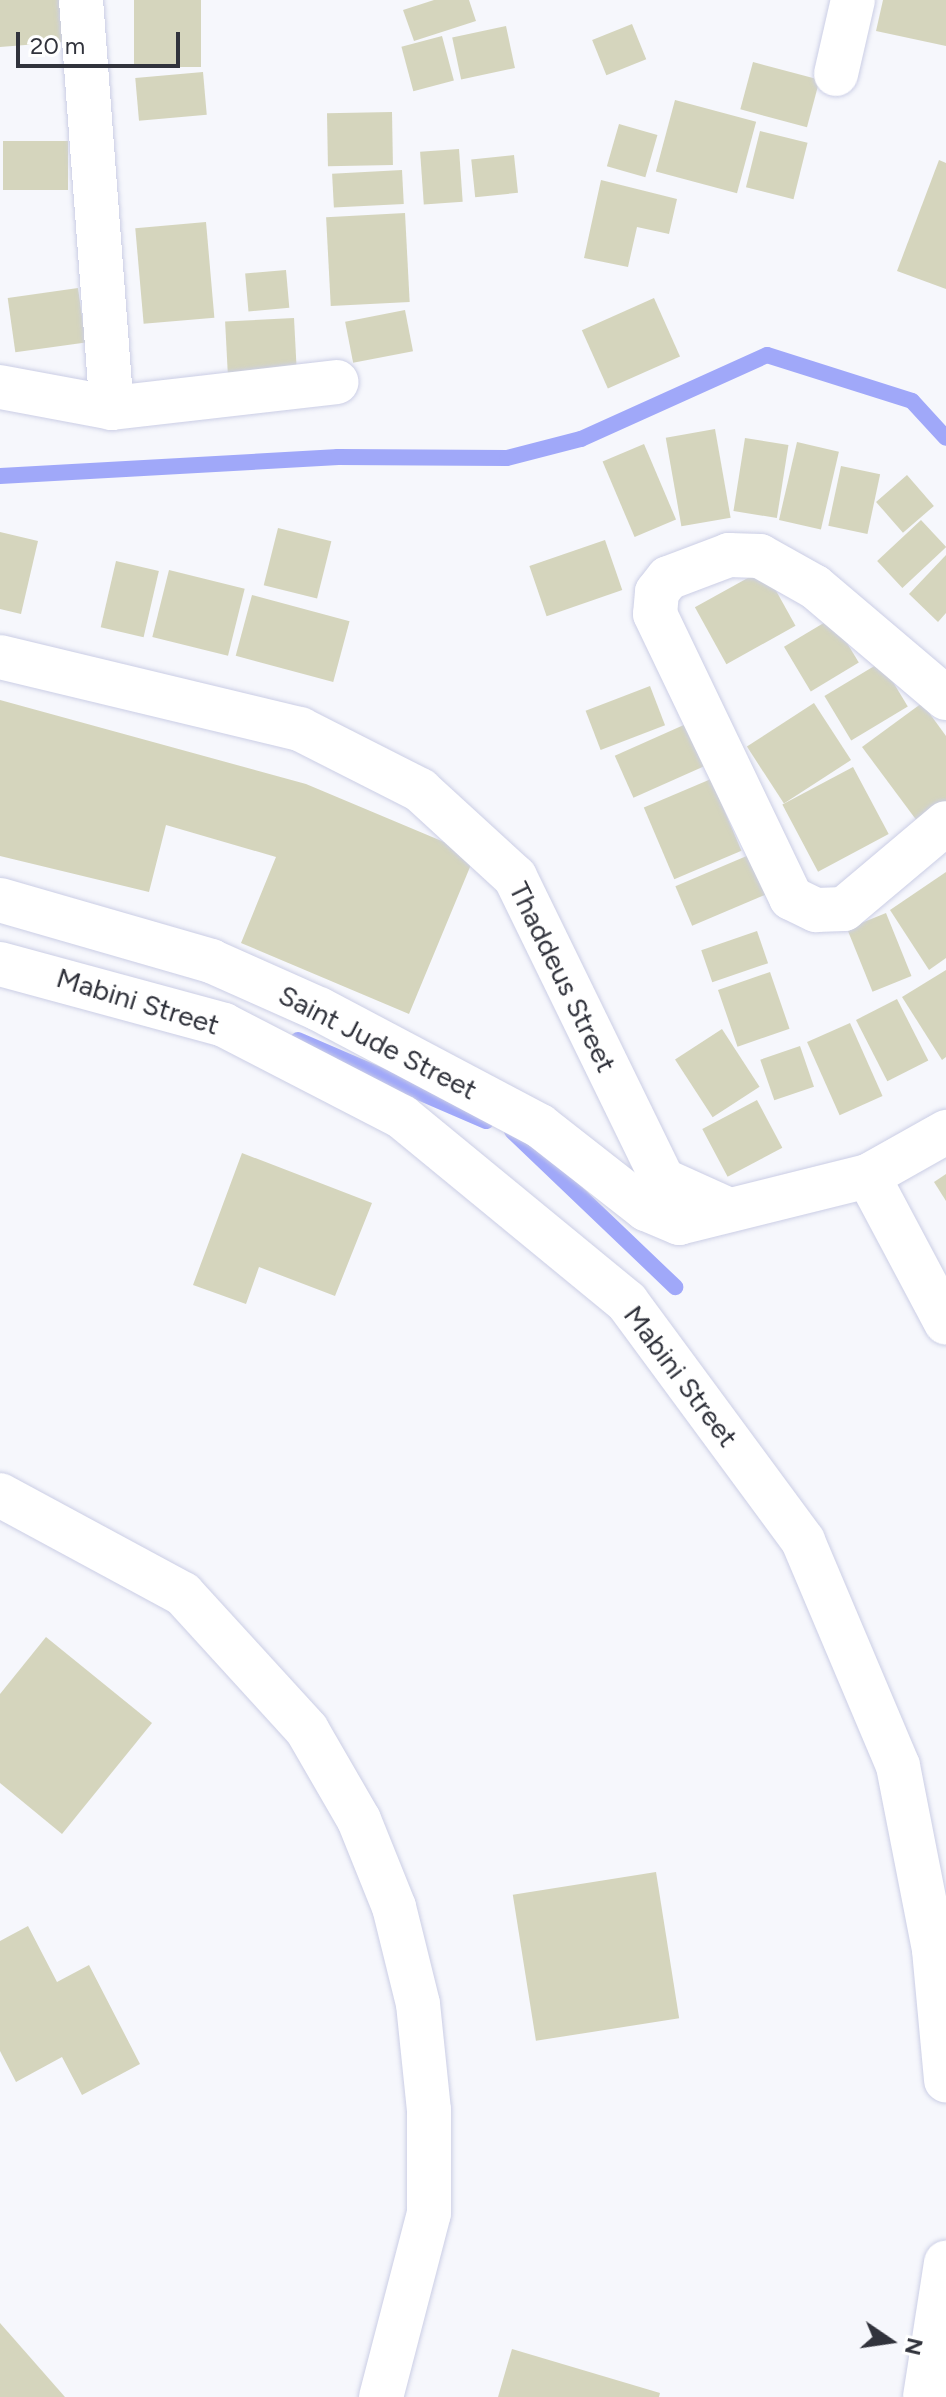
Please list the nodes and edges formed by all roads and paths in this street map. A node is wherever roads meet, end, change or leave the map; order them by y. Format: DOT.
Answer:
graph roads {
  1 [pos="81,0"];
  2 [pos="853,0"];
  3 [pos="836,74"];
  4 [pos="336,382"];
  5 [pos="0,387"];
  6 [pos="112,408"];
  7 [pos="0,657"];
  8 [pos="946,698"];
  9 [pos="946,823"];
  10 [pos="0,900"];
  11 [pos="0,964"];
  12 [pos="946,1132"];
  13 [pos="868,1176"];
  14 [pos="729,1210"];
  15 [pos="946,1323"];
  16 [pos="0,1495"];
  17 [pos="946,2080"];
  18 [pos="946,2263"];
  19 [pos="381,2397"];
  20 [pos="925,2397"];
  1 -- 6 [label="street"];
  2 -- 3 [label="street"];
  4 -- 6 [label="street"];
  5 -- 6 [label="street"];
  7 -- 14 [label="street, Thaddeus Street"];
  8 -- 9 [label="street"];
  10 -- 14 [label="street, Saint Jude Street"];
  11 -- 17 [label="street, Mabini Street"];
  12 -- 13 [label="street, Saint Jude Street"];
  13 -- 14 [label="street, Saint Jude Street"];
  13 -- 15 [label="street"];
  16 -- 19 [label="street"];
  18 -- 20 [label="street"];
}
